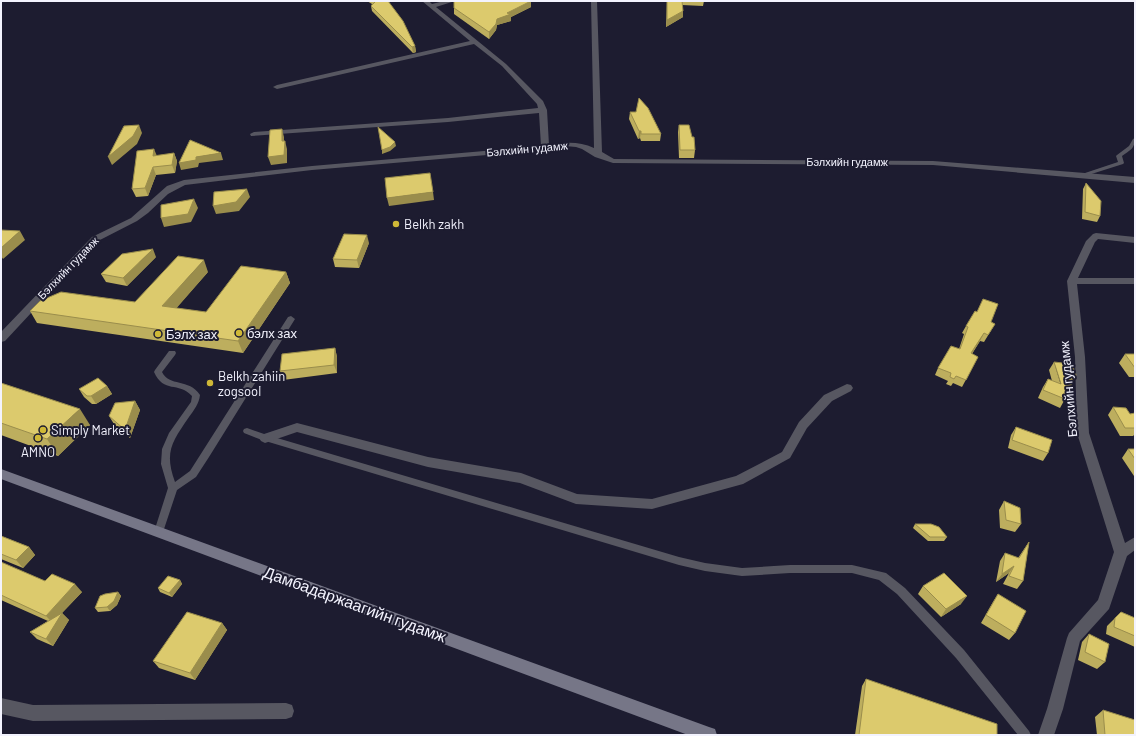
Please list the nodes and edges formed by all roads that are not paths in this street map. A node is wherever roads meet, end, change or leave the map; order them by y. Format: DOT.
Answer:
graph roads {
  1 [pos="425,1"];
  2 [pos="452,1"];
  3 [pos="594,1"];
  4 [pos="431,6"];
  5 [pos="473,42"];
  6 [pos="277,88"];
  7 [pos="543,110"];
  8 [pos="254,134"];
  9 [pos="1135,140"];
  10 [pos="545,148"];
  11 [pos="598,155"];
  12 [pos="1082,175"];
  13 [pos="1135,180"];
  14 [pos="1135,240"];
  15 [pos="1135,280"];
  16 [pos="1072,281"];
  17 [pos="291,319"];
  18 [pos="1,338"];
  19 [pos="172,353"];
  20 [pos="847,388"];
  21 [pos="247,431"];
  22 [pos="265,438"];
  23 [pos="1,474"];
  24 [pos="173,488"];
  25 [pos="159,532"];
  26 [pos="1135,543"];
  27 [pos="1121,552"];
  28 [pos="1,706"];
  29 [pos="286,711"];
  30 [pos="709,735"];
  31 [pos="1025,735"];
  32 [pos="1046,735"];
  1 -- 4 [label="street"];
  2 -- 4 [label="street"];
  3 -- 11 [label="street"];
  4 -- 5 [label="street"];
  5 -- 6 [label="street"];
  5 -- 7 [label="street"];
  7 -- 8 [label="street"];
  7 -- 10 [label="street"];
  9 -- 12 [label="lane"];
  10 -- 11 [label="street, Бэлхийн гудамж"];
  10 -- 18 [label="street, Бэлхийн гудамж"];
  11 -- 12 [label="street, Бэлхийн гудамж"];
  12 -- 13 [label="street, Бэлхийн гудамж"];
  14 -- 16 [label="street"];
  15 -- 16 [label="street"];
  16 -- 27 [label="street, Бэлхийн гудамж"];
  17 -- 24 [label="lane"];
  19 -- 24 [label="lane"];
  20 -- 22 [label="street"];
  21 -- 22 [label="lane"];
  22 -- 31 [label="lane"];
  23 -- 25 [label="main road, Дамбадаржаагийн гудамж"];
  24 -- 25 [label="lane"];
  25 -- 30 [label="main road, Дамбадаржаагийн гудамж"];
  26 -- 27 [label="street"];
  27 -- 32 [label="street"];
  28 -- 29 [label="street"];
}
